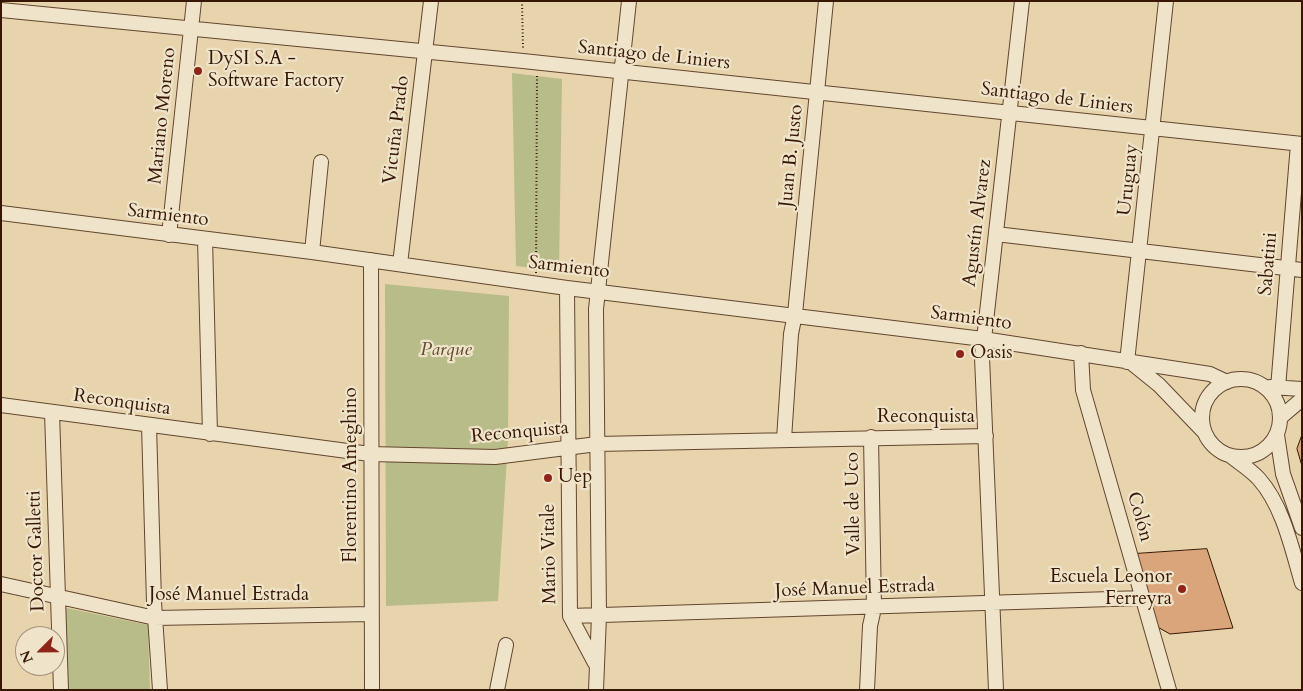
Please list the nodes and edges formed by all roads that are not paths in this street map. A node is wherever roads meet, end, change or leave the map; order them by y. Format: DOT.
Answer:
graph roads {
  1 [pos="194,1"];
  2 [pos="431,1"];
  3 [pos="629,1"];
  4 [pos="826,1"];
  5 [pos="1022,1"];
  6 [pos="1166,1"];
  7 [pos="1,10"];
  8 [pos="192,28"];
  9 [pos="425,51"];
  10 [pos="622,72"];
  11 [pos="817,92"];
  12 [pos="1011,112"];
  13 [pos="1152,129"];
  14 [pos="1300,144"];
  15 [pos="320,162"];
  16 [pos="1,213"];
  17 [pos="996,234"];
  18 [pos="169,235"];
  19 [pos="204,239"];
  20 [pos="1140,251"];
  21 [pos="312,252"];
  22 [pos="371,260"];
  23 [pos="400,264"];
  24 [pos="1295,269"];
  25 [pos="567,288"];
  26 [pos="599,291"];
  27 [pos="795,314"];
  28 [pos="983,339"];
  29 [pos="1081,353"];
  30 [pos="1130,363"];
  31 [pos="1227,382"];
  32 [pos="1271,387"];
  33 [pos="1302,390"];
  34 [pos="1302,399"];
  35 [pos="1,405"];
  36 [pos="52,412"];
  37 [pos="1281,417"];
  38 [pos="149,425"];
  39 [pos="1205,433"];
  40 [pos="210,434"];
  41 [pos="1277,435"];
  42 [pos="986,436"];
  43 [pos="871,437"];
  44 [pos="784,439"];
  45 [pos="596,444"];
  46 [pos="567,448"];
  47 [pos="370,454"];
  48 [pos="1232,456"];
  49 [pos="1302,528"];
  50 [pos="1302,583"];
  51 [pos="1,584"];
  52 [pos="56,594"];
  53 [pos="1143,598"];
  54 [pos="994,603"];
  55 [pos="874,608"];
  56 [pos="371,614"];
  57 [pos="570,616"];
  58 [pos="599,616"];
  59 [pos="156,618"];
  60 [pos="506,645"];
  61 [pos="595,664"];
  62 [pos="61,690"];
  63 [pos="160,690"];
  64 [pos="372,690"];
  65 [pos="497,690"];
  66 [pos="596,690"];
  67 [pos="867,690"];
  68 [pos="996,690"];
  69 [pos="1169,690"];
  1 -- 8 [label="street, Mariano Moreno"];
  2 -- 9 [label="street, Vicuña Prado"];
  3 -- 10 [label="street, Mario Vitale"];
  4 -- 11 [label="street, Juan B. Justo"];
  5 -- 12 [label="street, Agustín Alvarez"];
  6 -- 13 [label="street, Uruguay"];
  7 -- 8 [label="street, Santiago de Liniers"];
  8 -- 9 [label="street, Santiago de Liniers"];
  8 -- 18 [label="street, Mariano Moreno"];
  9 -- 10 [label="street, Santiago de Liniers"];
  9 -- 23 [label="street, Vicuña Prado"];
  10 -- 11 [label="street, Santiago de Liniers"];
  10 -- 26 [label="street, Mario Vitale"];
  11 -- 12 [label="street, Santiago de Liniers"];
  11 -- 27 [label="street, Juan B. Justo"];
  12 -- 13 [label="street, Santiago de Liniers"];
  12 -- 17 [label="street, Agustín Alvarez"];
  13 -- 14 [label="street, Santiago de Liniers"];
  13 -- 20 [label="street, Uruguay"];
  14 -- 24 [label="street, Sabatini"];
  15 -- 21 [label="street"];
  16 -- 18 [label="street, Sarmiento"];
  17 -- 20 [label="street"];
  17 -- 28 [label="street, Agustín Alvarez"];
  18 -- 19 [label="street, Sarmiento"];
  19 -- 21 [label="street, Sarmiento"];
  19 -- 40 [label="street"];
  20 -- 24 [label="street"];
  20 -- 30 [label="street, Uruguay"];
  21 -- 22 [label="street, Sarmiento"];
  22 -- 23 [label="street, Sarmiento"];
  22 -- 47 [label="street, Florentino Ameghino"];
  23 -- 25 [label="street, Sarmiento"];
  24 -- 32 [label="street, Sabatini"];
  25 -- 26 [label="street, Sarmiento"];
  25 -- 46 [label="street, Mario Vitale"];
  26 -- 27 [label="street, Sarmiento"];
  26 -- 45 [label="street, Mario Vitale"];
  27 -- 28 [label="street, Sarmiento"];
  27 -- 44 [label="street, Juan B. Justo"];
  28 -- 29 [label="street, Sarmiento"];
  28 -- 42 [label="street, Agustín Alvarez"];
  29 -- 30 [label="street, Sarmiento"];
  29 -- 53 [label="street, Colón"];
  30 -- 31 [label="street, Sarmiento"];
  30 -- 39 [label="street, Sarmiento"];
  31 -- 32 [label="street"];
  31 -- 39 [label="street"];
  32 -- 33 [label="street"];
  32 -- 37 [label="street"];
  34 -- 37 [label="street"];
  35 -- 36 [label="street, Reconquista"];
  36 -- 38 [label="street, Reconquista"];
  36 -- 52 [label="street, Doctor Galletti"];
  37 -- 41 [label="street"];
  38 -- 40 [label="street, Reconquista"];
  38 -- 59 [label="street"];
  39 -- 48 [label="street"];
  40 -- 47 [label="street, Reconquista"];
  41 -- 48 [label="street"];
  41 -- 49 [label="street"];
  42 -- 43 [label="street, Reconquista"];
  42 -- 54 [label="street, Agustín Alvarez"];
  43 -- 44 [label="street, Reconquista"];
  43 -- 55 [label="street, Valle de Uco"];
  44 -- 45 [label="street, Reconquista"];
  45 -- 46 [label="street, Reconquista"];
  45 -- 58 [label="street, Mario Vitale"];
  46 -- 47 [label="street, Reconquista"];
  46 -- 57 [label="street, Mario Vitale"];
  47 -- 56 [label="street, Florentino Ameghino"];
  48 -- 50 [label="street"];
  51 -- 52 [label="street, José Manuel Estrada"];
  52 -- 59 [label="street, José Manuel Estrada"];
  52 -- 62 [label="street, Doctor Galletti"];
  53 -- 54 [label="street, José Manuel Estrada"];
  53 -- 69 [label="street, Colón"];
  54 -- 55 [label="street, José Manuel Estrada"];
  54 -- 68 [label="street, Agustín Alvarez"];
  55 -- 58 [label="street, José Manuel Estrada"];
  55 -- 67 [label="street, Valle de Uco"];
  56 -- 59 [label="street, José Manuel Estrada"];
  56 -- 64 [label="street, Florentino Ameghino"];
  57 -- 58 [label="street, José Manuel Estrada"];
  57 -- 61 [label="street, Mario Vitale"];
  58 -- 61 [label="street, Mario Vitale"];
  59 -- 63 [label="street"];
  60 -- 65 [label="street"];
  61 -- 66 [label="street, Mario Vitale"];
}
